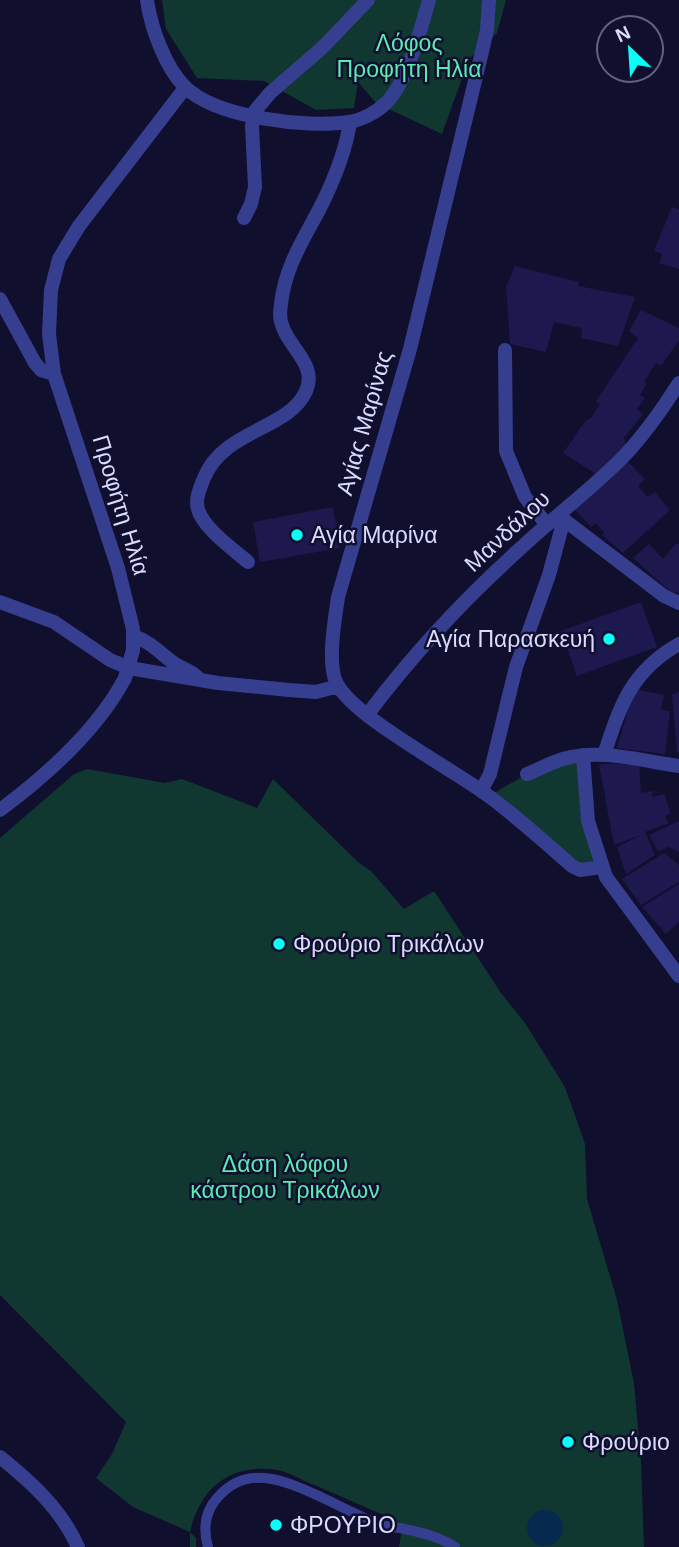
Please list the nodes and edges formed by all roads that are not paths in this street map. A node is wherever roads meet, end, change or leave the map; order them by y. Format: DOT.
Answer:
graph roads {
  1 [pos="147,0"];
  2 [pos="368,0"];
  3 [pos="429,0"];
  4 [pos="488,0"];
  5 [pos="186,88"];
  6 [pos="253,117"];
  7 [pos="350,122"];
  8 [pos="244,218"];
  9 [pos="0,299"];
  10 [pos="505,350"];
  11 [pos="54,374"];
  12 [pos="679,383"];
  13 [pos="562,517"];
  14 [pos="547,525"];
  15 [pos="248,562"];
  16 [pos="0,602"];
  17 [pos="679,603"];
  18 [pos="133,643"];
  19 [pos="679,644"];
  20 [pos="200,680"];
  21 [pos="338,686"];
  22 [pos="367,715"];
  23 [pos="583,755"];
  24 [pos="604,755"];
  25 [pos="679,766"];
  26 [pos="527,774"];
  27 [pos="481,791"];
  28 [pos="0,810"];
  29 [pos="602,867"];
  30 [pos="679,976"];
  31 [pos="0,1457"];
  32 [pos="78,1547"];
  33 [pos="208,1547"];
  34 [pos="455,1547"];
  1 -- 5 [label="street"];
  2 -- 6 [label="street"];
  3 -- 7 [label="street"];
  4 -- 21 [label="street, Αγίας Μαρίνας"];
  5 -- 6 [label="street"];
  5 -- 11 [label="street, Προφήτη Ηλία"];
  6 -- 7 [label="street"];
  6 -- 8 [label="street"];
  7 -- 15 [label="street"];
  9 -- 11 [label="street"];
  10 -- 14 [label="street"];
  11 -- 18 [label="street, Προφήτη Ηλία"];
  12 -- 13 [label="street, Μανδάλου"];
  13 -- 14 [label="street, Μανδάλου"];
  13 -- 17 [label="street"];
  13 -- 27 [label="street"];
  14 -- 22 [label="street, Μανδάλου"];
  16 -- 20 [label="street"];
  18 -- 20 [label="street"];
  18 -- 28 [label="street, bridge"];
  19 -- 24 [label="street"];
  20 -- 21 [label="street"];
  21 -- 22 [label="street"];
  22 -- 27 [label="street"];
  23 -- 24 [label="street"];
  23 -- 26 [label="street"];
  23 -- 29 [label="street"];
  24 -- 25 [label="street"];
  27 -- 29 [label="street"];
  29 -- 30 [label="street"];
  31 -- 32 [label="street"];
  33 -- 34 [label="lane"];
}
